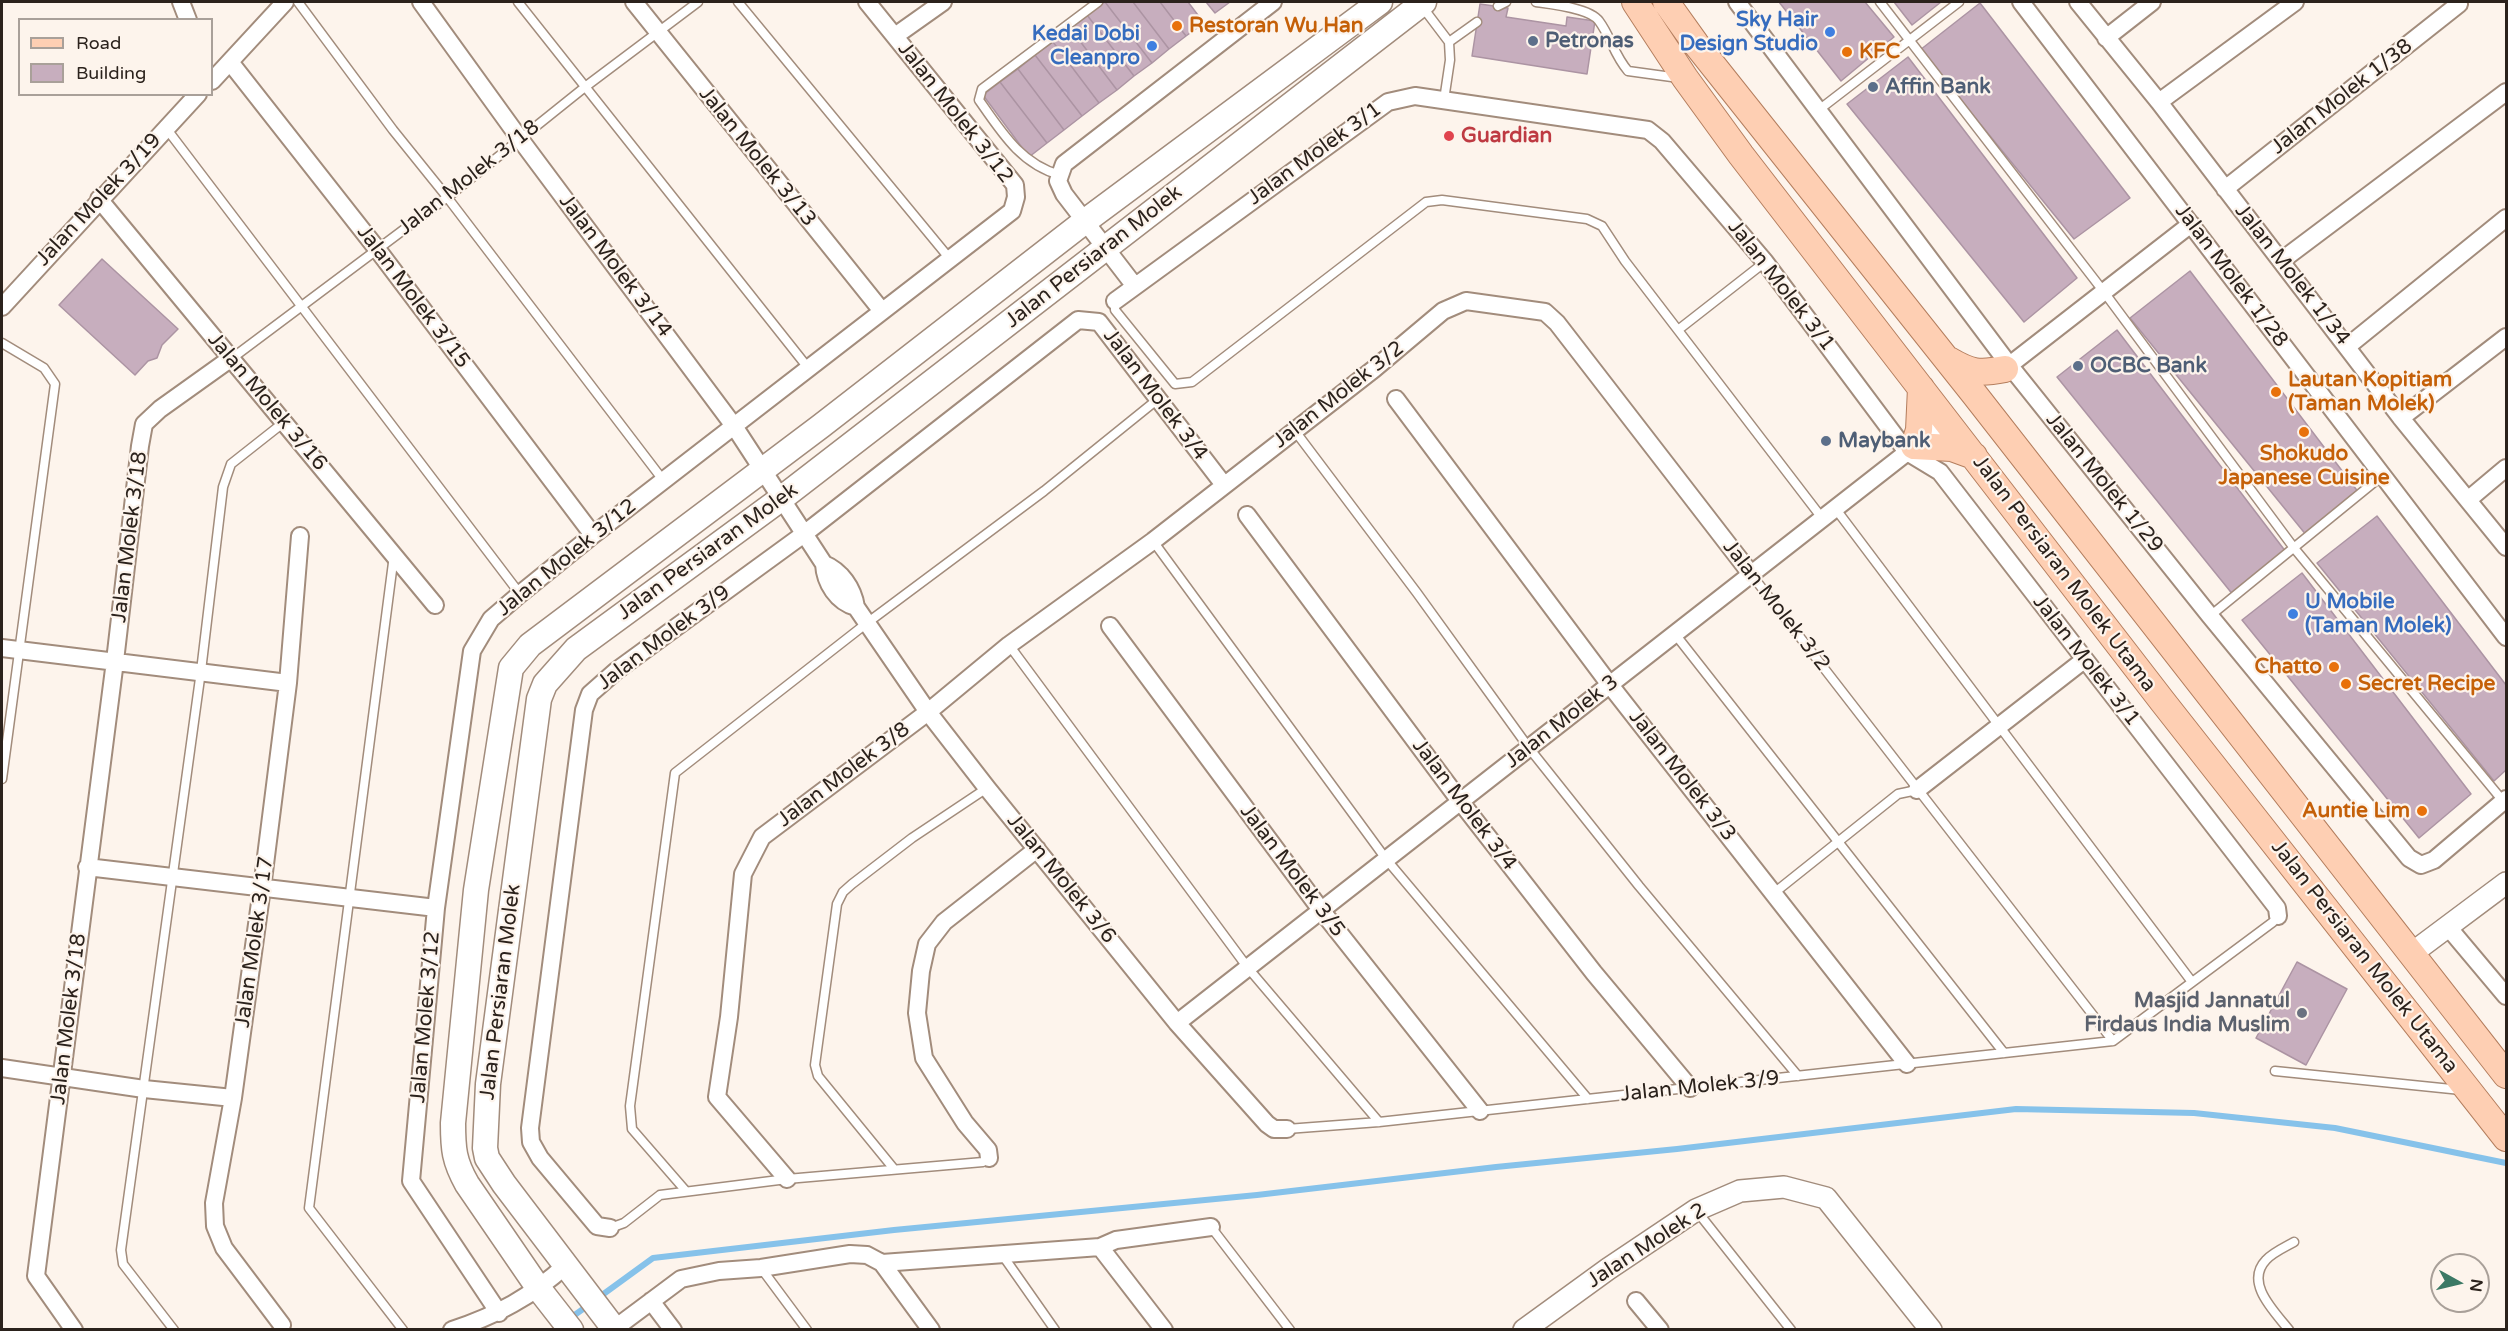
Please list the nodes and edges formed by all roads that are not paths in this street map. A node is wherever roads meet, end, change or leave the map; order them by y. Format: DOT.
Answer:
graph roads {
  1 [pos="181,2"];
  2 [pos="285,2"];
  3 [pos="298,2"];
  4 [pos="420,2"];
  5 [pos="518,2"];
  6 [pos="634,2"];
  7 [pos="698,2"];
  8 [pos="738,2"];
  9 [pos="867,2"];
  10 [pos="943,2"];
  11 [pos="1098,2"];
  12 [pos="1273,2"];
  13 [pos="1380,2"];
  14 [pos="1536,2"];
  15 [pos="1635,2"];
  16 [pos="1666,2"];
  17 [pos="1737,2"];
  18 [pos="1880,2"];
  19 [pos="1959,2"];
  20 [pos="2020,2"];
  21 [pos="2078,2"];
  22 [pos="2152,2"];
  23 [pos="2295,2"];
  24 [pos="1419,3"];
  25 [pos="2459,4"];
  26 [pos="187,18"];
  27 [pos="1477,22"];
  28 [pos="658,33"];
  29 [pos="895,36"];
  30 [pos="1909,38"];
  31 [pos="2106,38"];
  32 [pos="1449,42"];
  33 [pos="230,62"];
  34 [pos="1685,78"];
  35 [pos="213,80"];
  36 [pos="585,87"];
  37 [pos="2506,92"];
  38 [pos="196,96"];
  39 [pos="1444,100"];
  40 [pos="2159,102"];
  41 [pos="1820,109"];
  42 [pos="166,128"];
  43 [pos="520,139"];
  44 [pos="1060,175"];
  45 [pos="2225,189"];
  46 [pos="447,197"];
  47 [pos="99,199"];
  48 [pos="2506,218"];
  49 [pos="1084,222"];
  50 [pos="2191,224"];
  51 [pos="377,249"];
  52 [pos="1105,249"];
  53 [pos="950,259"];
  54 [pos="2281,261"];
  55 [pos="1765,262"];
  56 [pos="1134,285"];
  57 [pos="2104,292"];
  58 [pos="1115,300"];
  59 [pos="300,305"];
  60 [pos="2,307"];
  61 [pos="882,311"];
  62 [pos="1078,320"];
  63 [pos="1678,330"];
  64 [pos="2506,337"];
  65 [pos="2,343"];
  66 [pos="2349,346"];
  67 [pos="1944,357"];
  68 [pos="230,359"];
  69 [pos="2008,367"];
  70 [pos="809,369"];
  71 [pos="1921,388"];
  72 [pos="1975,395"];
  73 [pos="1158,399"];
  74 [pos="1396,399"];
  75 [pos="1944,418"];
  76 [pos="2402,418"];
  77 [pos="282,423"];
  78 [pos="1998,424"];
  79 [pos="734,426"];
  80 [pos="1294,431"];
  81 [pos="1910,449"];
  82 [pos="1974,456"];
  83 [pos="763,468"];
  84 [pos="2506,468"];
  85 [pos="2383,475"];
  86 [pos="663,480"];
  87 [pos="1224,485"];
  88 [pos="782,498"];
  89 [pos="2469,499"];
  90 [pos="1828,513"];
  91 [pos="1247,515"];
  92 [pos="804,534"];
  93 [pos="593,535"];
  94 [pos="300,536"];
  95 [pos="1153,541"];
  96 [pos="2506,547"];
  97 [pos="2294,549"];
  98 [pos="394,555"];
  99 [pos="1751,574"];
  100 [pos="520,594"];
  101 [pos="435,605"];
  102 [pos="2210,616"];
  103 [pos="867,623"];
  104 [pos="1110,626"];
  105 [pos="1675,633"];
  106 [pos="2506,637"];
  107 [pos="1009,645"];
  108 [pos="10,649"];
  109 [pos="2084,660"];
  110 [pos="115,661"];
  111 [pos="201,672"];
  112 [pos="288,683"];
  113 [pos="1610,684"];
  114 [pos="928,712"];
  115 [pos="2001,725"];
  116 [pos="1529,748"];
  117 [pos="2,779"];
  118 [pos="987,788"];
  119 [pos="1917,790"];
  120 [pos="2505,800"];
  121 [pos="1461,801"];
  122 [pos="1838,841"];
  123 [pos="1037,849"];
  124 [pos="1386,860"];
  125 [pos="87,867"];
  126 [pos="173,878"];
  127 [pos="2506,883"];
  128 [pos="262,888"];
  129 [pos="1774,893"];
  130 [pos="351,898"];
  131 [pos="436,908"];
  132 [pos="1321,910"];
  133 [pos="2278,916"];
  134 [pos="2448,927"];
  135 [pos="2411,954"];
  136 [pos="1248,968"];
  137 [pos="2192,982"];
  138 [pos="2506,996"];
  139 [pos="1177,1023"];
  140 [pos="2113,1041"];
  141 [pos="2004,1053"];
  142 [pos="1907,1064"];
  143 [pos="2,1068"];
  144 [pos="2275,1071"];
  145 [pos="2506,1075"];
  146 [pos="1798,1076"];
  147 [pos="63,1077"];
  148 [pos="1690,1088"];
  149 [pos="144,1089"];
  150 [pos="2470,1092"];
  151 [pos="233,1098"];
  152 [pos="1588,1099"];
  153 [pos="1480,1111"];
  154 [pos="1379,1122"];
  155 [pos="1287,1129"];
  156 [pos="2506,1138"];
  157 [pos="989,1158"];
  158 [pos="894,1169"];
  159 [pos="787,1179"];
  160 [pos="685,1190"];
  161 [pos="1696,1210"];
  162 [pos="1211,1227"];
  163 [pos="610,1228"];
  164 [pos="2294,1242"];
  165 [pos="1100,1247"];
  166 [pos="1000,1253"];
  167 [pos="882,1263"];
  168 [pos="761,1268"];
  169 [pos="571,1273"];
  170 [pos="546,1297"];
  171 [pos="651,1301"];
  172 [pos="1636,1301"];
  173 [pos="499,1312"];
  174 [pos="282,1325"];
  175 [pos="612,1326"];
  176 [pos="1536,1326"];
  177 [pos="74,1329"];
  178 [pos="174,1329"];
  179 [pos="403,1329"];
  180 [pos="452,1329"];
  181 [pos="571,1329"];
  182 [pos="674,1329"];
  183 [pos="807,1329"];
  184 [pos="931,1329"];
  185 [pos="1055,1329"];
  186 [pos="1164,1329"];
  187 [pos="1290,1329"];
  188 [pos="1660,1329"];
  189 [pos="1791,1329"];
  190 [pos="1931,1329"];
  191 [pos="2289,1329"];
  1 -- 26 [label="street"];
  2 -- 33 [label="street"];
  3 -- 46 [label="lane"];
  4 -- 43 [label="street, Jalan Molek 3/14"];
  5 -- 36 [label="lane"];
  6 -- 28 [label="street, Jalan Molek 3/13"];
  7 -- 28 [label="lane, Jalan Molek 3/18"];
  8 -- 53 [label="lane"];
  9 -- 29 [label="street, Jalan Molek 3/12"];
  10 -- 29 [label="street"];
  11 -- 44 [label="lane"];
  12 -- 44 [label="street"];
  13 -- 49 [label="main road, Jalan Persiaran Molek"];
  14 -- 34 [label="lane"];
  15 -- 34 [label="main road, Jalan Persiaran Molek Utama"];
  16 -- 67 [label="main road, Jalan Persiaran Molek Utama"];
  17 -- 41 [label="street, Jalan Molek 1/29"];
  18 -- 30 [label="lane"];
  19 -- 30 [label="lane"];
  20 -- 50 [label="street, Jalan Molek 1/28"];
  21 -- 31 [label="street, Jalan Molek 1/34"];
  22 -- 31 [label="street"];
  23 -- 40 [label="street"];
  24 -- 32 [label="lane"];
  24 -- 52 [label="main road, Jalan Persiaran Molek"];
  25 -- 45 [label="street, Jalan Molek 1/38"];
  27 -- 32 [label="lane"];
  28 -- 36 [label="lane, Jalan Molek 3/18"];
  28 -- 61 [label="street, Jalan Molek 3/13"];
  29 -- 53 [label="street, Jalan Molek 3/12"];
  30 -- 41 [label="lane"];
  30 -- 57 [label="lane"];
  31 -- 40 [label="street, Jalan Molek 1/34"];
  32 -- 39 [label="lane"];
  33 -- 35 [label="street"];
  33 -- 51 [label="street, Jalan Molek 3/15"];
  34 -- 71 [label="main road, Jalan Persiaran Molek Utama"];
  36 -- 43 [label="lane, Jalan Molek 3/18"];
  36 -- 70 [label="lane"];
  37 -- 54 [label="street"];
  38 -- 42 [label="street, Jalan Molek 3/19"];
  39 -- 55 [label="street, Jalan Molek 3/1"];
  39 -- 56 [label="street, Jalan Molek 3/1"];
  40 -- 45 [label="street, Jalan Molek 1/34"];
  41 -- 69 [label="street, Jalan Molek 1/29"];
  42 -- 47 [label="street, Jalan Molek 3/19"];
  42 -- 59 [label="lane"];
  43 -- 46 [label="lane, Jalan Molek 3/18"];
  43 -- 79 [label="street, Jalan Molek 3/14"];
  44 -- 49 [label="street"];
  45 -- 54 [label="street, Jalan Molek 1/34"];
  46 -- 51 [label="lane, Jalan Molek 3/18"];
  46 -- 86 [label="lane"];
  47 -- 60 [label="street, Jalan Molek 3/19"];
  47 -- 68 [label="street, Jalan Molek 3/16"];
  48 -- 66 [label="street"];
  49 -- 52 [label="street"];
  49 -- 83 [label="main road, Jalan Persiaran Molek"];
  50 -- 57 [label="street"];
  50 -- 85 [label="street, Jalan Molek 1/28"];
  51 -- 59 [label="lane, Jalan Molek 3/18"];
  51 -- 93 [label="street, Jalan Molek 3/15"];
  52 -- 56 [label="street"];
  52 -- 88 [label="main road, Jalan Persiaran Molek"];
  53 -- 61 [label="street, Jalan Molek 3/12"];
  54 -- 66 [label="street, Jalan Molek 1/34"];
  55 -- 63 [label="lane"];
  55 -- 81 [label="street, Jalan Molek 3/1"];
  56 -- 58 [label="street, Jalan Molek 3/1"];
  57 -- 69 [label="street"];
  57 -- 97 [label="lane"];
  58 -- 63 [label="lane"];
  59 -- 68 [label="lane, Jalan Molek 3/18"];
  59 -- 100 [label="lane"];
  61 -- 70 [label="street, Jalan Molek 3/12"];
  62 -- 73 [label="street, Jalan Molek 3/4"];
  62 -- 92 [label="street, Jalan Molek 3/9"];
  63 -- 90 [label="lane"];
  64 -- 76 [label="street"];
  65 -- 108 [label="lane"];
  66 -- 76 [label="street, Jalan Molek 1/34"];
  67 -- 69 [label="main road"];
  67 -- 72 [label="main road, Jalan Persiaran Molek Utama"];
  67 -- 75 [label="main road"];
  68 -- 77 [label="street, Jalan Molek 3/16"];
  68 -- 110 [label="street, Jalan Molek 3/18"];
  69 -- 72 [label="street"];
  69 -- 78 [label="main road"];
  69 -- 102 [label="street, Jalan Molek 1/29"];
  70 -- 79 [label="street, Jalan Molek 3/12"];
  71 -- 75 [label="main road, Jalan Persiaran Molek Utama"];
  71 -- 81 [label="main road"];
  72 -- 78 [label="main road, Jalan Persiaran Molek Utama"];
  72 -- 82 [label="main road"];
  73 -- 87 [label="street, Jalan Molek 3/4"];
  73 -- 103 [label="lane"];
  74 -- 113 [label="street, Jalan Molek 3/3"];
  75 -- 81 [label="street, Jalan Molek 3"];
  75 -- 82 [label="main road, Jalan Persiaran Molek Utama"];
  76 -- 89 [label="street, Jalan Molek 1/34"];
  77 -- 98 [label="street, Jalan Molek 3/16"];
  77 -- 111 [label="lane"];
  78 -- 135 [label="main road, Jalan Persiaran Molek Utama"];
  79 -- 83 [label="street, Jalan Molek 3/14"];
  79 -- 86 [label="street, Jalan Molek 3/12"];
  80 -- 87 [label="street, Jalan Molek 3/2"];
  80 -- 99 [label="street, Jalan Molek 3/2"];
  80 -- 116 [label="lane"];
  81 -- 82 [label="main road"];
  81 -- 90 [label="street, Jalan Molek 3"];
  81 -- 109 [label="street, Jalan Molek 3/1"];
  82 -- 150 [label="main road, Jalan Persiaran Molek Utama"];
  83 -- 88 [label="street, Jalan Molek 3/14"];
  83 -- 170 [label="main road, Jalan Persiaran Molek"];
  84 -- 89 [label="street"];
  85 -- 97 [label="lane"];
  85 -- 106 [label="street, Jalan Molek 1/28"];
  86 -- 93 [label="street, Jalan Molek 3/12"];
  87 -- 95 [label="street, Jalan Molek 3/8"];
  88 -- 92 [label="street, Jalan Molek 3/14"];
  88 -- 169 [label="main road, Jalan Persiaran Molek"];
  89 -- 96 [label="street, Jalan Molek 1/34"];
  90 -- 99 [label="street, Jalan Molek 3"];
  90 -- 115 [label="lane"];
  91 -- 121 [label="street, Jalan Molek 3/4"];
  92 -- 103 [label="street, Jalan Molek 3/6"];
  92 -- 163 [label="street, Jalan Molek 3/9"];
  93 -- 100 [label="street, Jalan Molek 3/12"];
  94 -- 112 [label="street, Jalan Molek 3/17"];
  95 -- 107 [label="street, Jalan Molek 3/8"];
  95 -- 124 [label="lane"];
  97 -- 102 [label="lane"];
  97 -- 120 [label="lane"];
  98 -- 101 [label="street, Jalan Molek 3/16"];
  98 -- 130 [label="lane"];
  99 -- 105 [label="street, Jalan Molek 3"];
  99 -- 119 [label="lane, Jalan Molek 3/2"];
  100 -- 131 [label="street, Jalan Molek 3/12"];
  102 -- 120 [label="street, Jalan Molek 1/29"];
  103 -- 114 [label="street, Jalan Molek 3/6"];
  103 -- 160 [label="lane"];
  104 -- 132 [label="street, Jalan Molek 3/5"];
  105 -- 113 [label="street, Jalan Molek 3"];
  105 -- 122 [label="lane"];
  107 -- 114 [label="street, Jalan Molek 3/8"];
  107 -- 136 [label="lane"];
  108 -- 110 [label="street"];
  108 -- 117 [label="lane"];
  109 -- 115 [label="street"];
  109 -- 133 [label="street, Jalan Molek 3/1"];
  110 -- 111 [label="street"];
  110 -- 125 [label="street, Jalan Molek 3/18"];
  111 -- 112 [label="street"];
  111 -- 126 [label="lane"];
  112 -- 128 [label="street, Jalan Molek 3/17"];
  113 -- 116 [label="street, Jalan Molek 3"];
  113 -- 129 [label="street, Jalan Molek 3/3"];
  114 -- 118 [label="street, Jalan Molek 3/6"];
  114 -- 159 [label="street, Jalan Molek 3/8"];
  115 -- 119 [label="street"];
  115 -- 137 [label="lane"];
  116 -- 121 [label="street, Jalan Molek 3"];
  116 -- 146 [label="lane"];
  118 -- 123 [label="street, Jalan Molek 3/6"];
  118 -- 158 [label="lane"];
  119 -- 122 [label="lane"];
  119 -- 140 [label="lane, Jalan Molek 3/2"];
  121 -- 124 [label="street, Jalan Molek 3"];
  121 -- 148 [label="street, Jalan Molek 3/4"];
  122 -- 129 [label="lane"];
  122 -- 141 [label="lane"];
  123 -- 139 [label="street, Jalan Molek 3/6"];
  123 -- 157 [label="street"];
  124 -- 132 [label="street, Jalan Molek 3"];
  124 -- 152 [label="lane"];
  125 -- 126 [label="street"];
  125 -- 147 [label="street, Jalan Molek 3/18"];
  126 -- 128 [label="street"];
  126 -- 149 [label="lane"];
  127 -- 134 [label="street"];
  128 -- 130 [label="street"];
  128 -- 151 [label="street, Jalan Molek 3/17"];
  129 -- 142 [label="street, Jalan Molek 3/3"];
  130 -- 131 [label="street"];
  130 -- 179 [label="lane"];
  131 -- 173 [label="street, Jalan Molek 3/12"];
  132 -- 136 [label="street, Jalan Molek 3"];
  132 -- 153 [label="street, Jalan Molek 3/5"];
  133 -- 137 [label="lane"];
  134 -- 135 [label="street"];
  134 -- 138 [label="street"];
  135 -- 145 [label="main road, Jalan Persiaran Molek Utama"];
  136 -- 139 [label="street, Jalan Molek 3"];
  136 -- 154 [label="lane"];
  137 -- 140 [label="lane"];
  139 -- 155 [label="street, Jalan Molek 3/6"];
  140 -- 141 [label="lane, Jalan Molek 3/9"];
  141 -- 142 [label="lane, Jalan Molek 3/9"];
  142 -- 146 [label="lane, Jalan Molek 3/9"];
  143 -- 147 [label="street"];
  144 -- 150 [label="lane"];
  146 -- 148 [label="lane, Jalan Molek 3/9"];
  147 -- 149 [label="street"];
  147 -- 177 [label="street, Jalan Molek 3/18"];
  148 -- 152 [label="lane, Jalan Molek 3/9"];
  149 -- 151 [label="street"];
  149 -- 178 [label="lane"];
  150 -- 156 [label="main road, Jalan Persiaran Molek Utama"];
  151 -- 174 [label="street, Jalan Molek 3/17"];
  152 -- 153 [label="lane, Jalan Molek 3/9"];
  153 -- 154 [label="lane, Jalan Molek 3/9"];
  154 -- 155 [label="lane, Jalan Molek 3/9"];
  157 -- 158 [label="lane"];
  158 -- 159 [label="lane"];
  159 -- 160 [label="lane"];
  160 -- 163 [label="lane"];
  161 -- 176 [label="street, Jalan Molek 2"];
  161 -- 189 [label="lane"];
  161 -- 190 [label="street, Jalan Molek 2"];
  162 -- 165 [label="street"];
  162 -- 187 [label="lane"];
  164 -- 191 [label="lane"];
  165 -- 166 [label="street"];
  165 -- 186 [label="street"];
  166 -- 167 [label="street"];
  166 -- 185 [label="lane"];
  167 -- 168 [label="street"];
  167 -- 184 [label="street"];
  168 -- 171 [label="street"];
  168 -- 183 [label="lane"];
  169 -- 170 [label="street"];
  169 -- 175 [label="main road, Jalan Persiaran Molek"];
  170 -- 173 [label="street"];
  170 -- 181 [label="main road, Jalan Persiaran Molek"];
  171 -- 175 [label="street"];
  171 -- 182 [label="street"];
  172 -- 188 [label="street"];
  173 -- 180 [label="street"];
}
